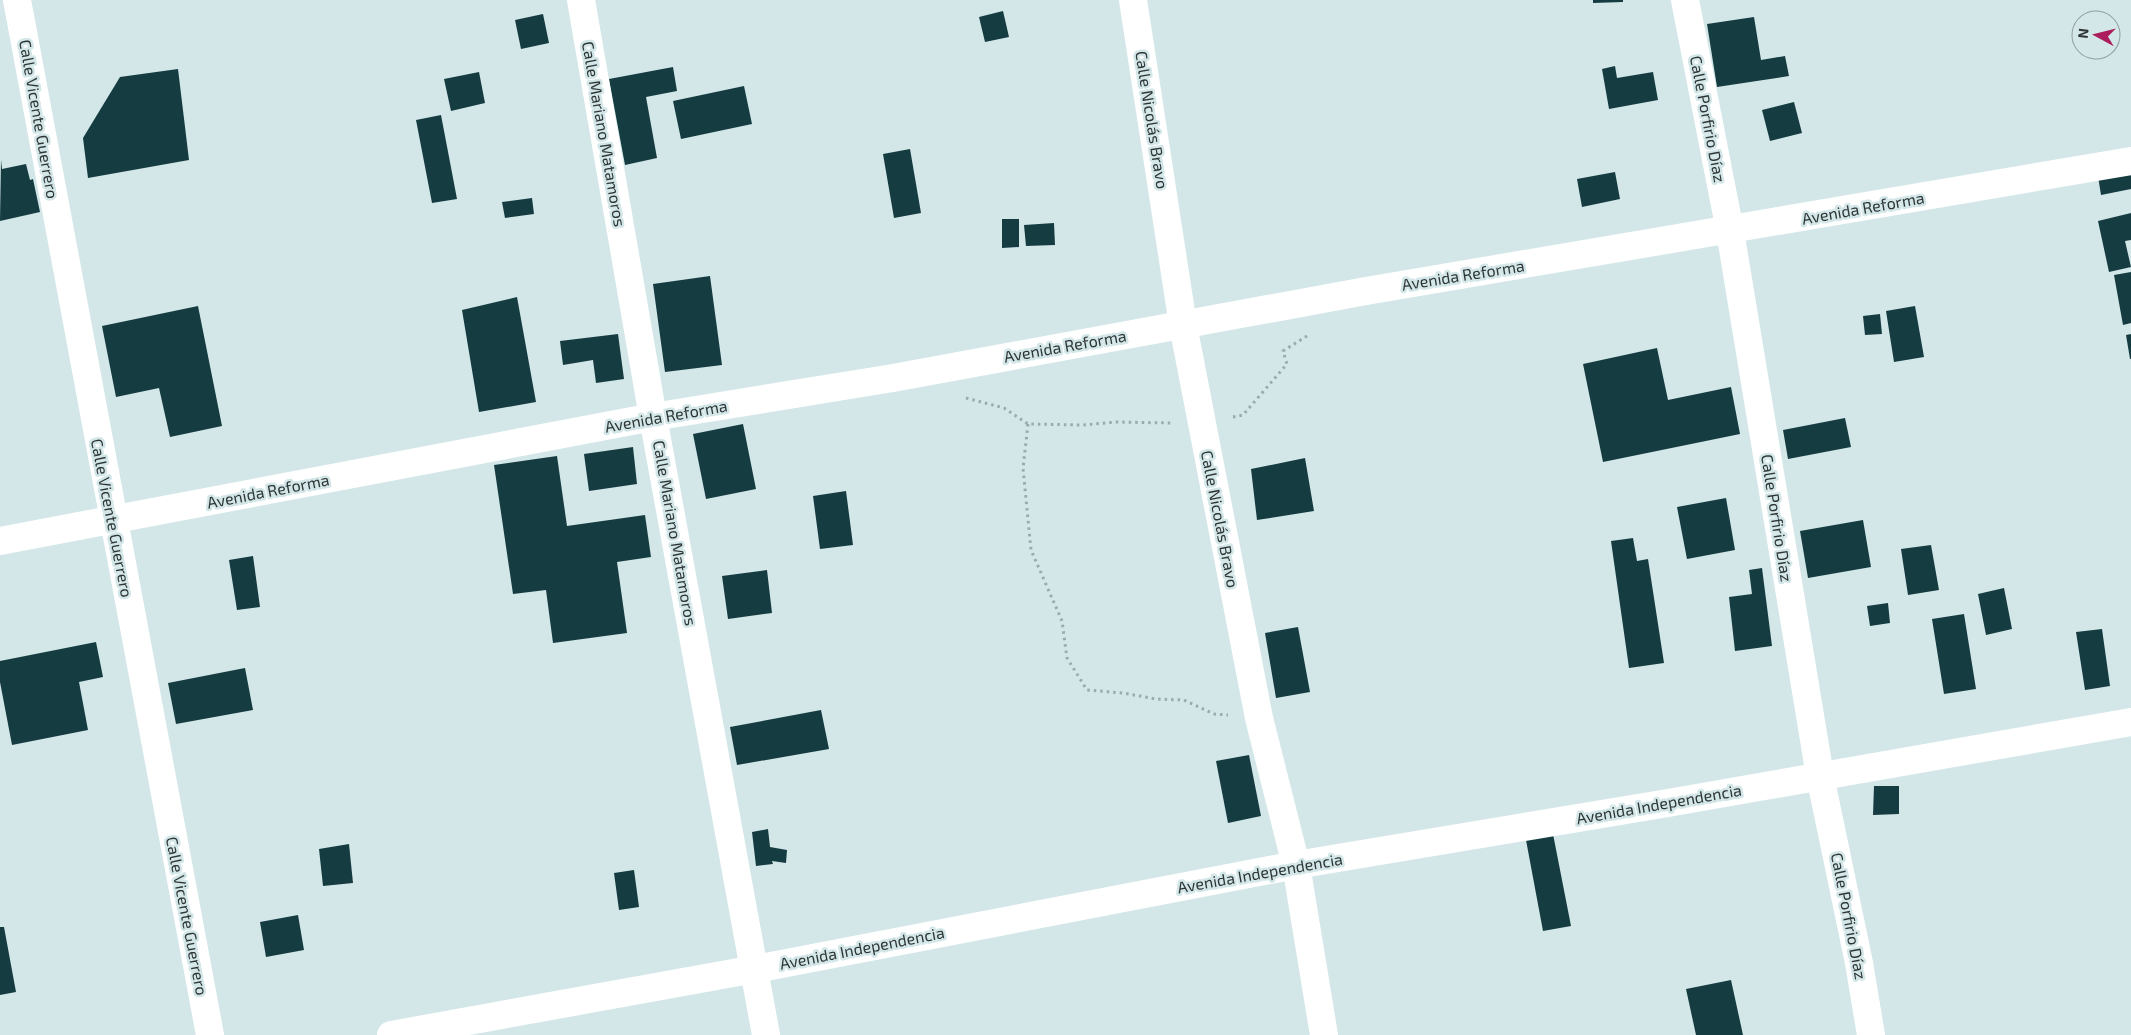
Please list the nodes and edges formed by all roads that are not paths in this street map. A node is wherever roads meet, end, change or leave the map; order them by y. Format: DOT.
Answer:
graph roads {
  1 [pos="17,0"];
  2 [pos="580,0"];
  3 [pos="1134,0"];
  4 [pos="1685,0"];
  5 [pos="2131,161"];
  6 [pos="1730,231"];
  7 [pos="1183,324"];
  8 [pos="653,417"];
  9 [pos="112,521"];
  10 [pos="0,541"];
  11 [pos="2131,722"];
  12 [pos="1820,776"];
  13 [pos="1296,865"];
  14 [pos="755,969"];
  15 [pos="210,1035"];
  16 [pos="391,1035"];
  17 [pos="766,1035"];
  18 [pos="1324,1035"];
  19 [pos="1871,1035"];
  1 -- 9 [label="street, Calle Vicente Guerrero"];
  2 -- 8 [label="street, Calle Mariano Matamoros"];
  3 -- 7 [label="street, Calle Nicolás Bravo"];
  4 -- 6 [label="street, Calle Porfirio Díaz"];
  5 -- 6 [label="street, Avenida Reforma"];
  6 -- 7 [label="street, Avenida Reforma"];
  6 -- 12 [label="street, Calle Porfirio Díaz"];
  7 -- 8 [label="street, Avenida Reforma"];
  7 -- 13 [label="street, Calle Nicolás Bravo"];
  8 -- 9 [label="street, Avenida Reforma"];
  8 -- 14 [label="street, Calle Mariano Matamoros"];
  9 -- 10 [label="street, Avenida Reforma"];
  9 -- 15 [label="street, Calle Vicente Guerrero"];
  11 -- 12 [label="street, Avenida Independencia"];
  12 -- 13 [label="street, Avenida Independencia"];
  12 -- 19 [label="street, Calle Porfirio Díaz"];
  13 -- 14 [label="street, Avenida Independencia"];
  13 -- 18 [label="street, Calle Nicolás Bravo"];
  14 -- 16 [label="street, Avenida Independencia"];
  14 -- 17 [label="street, Calle Mariano Matamoros"];
}
